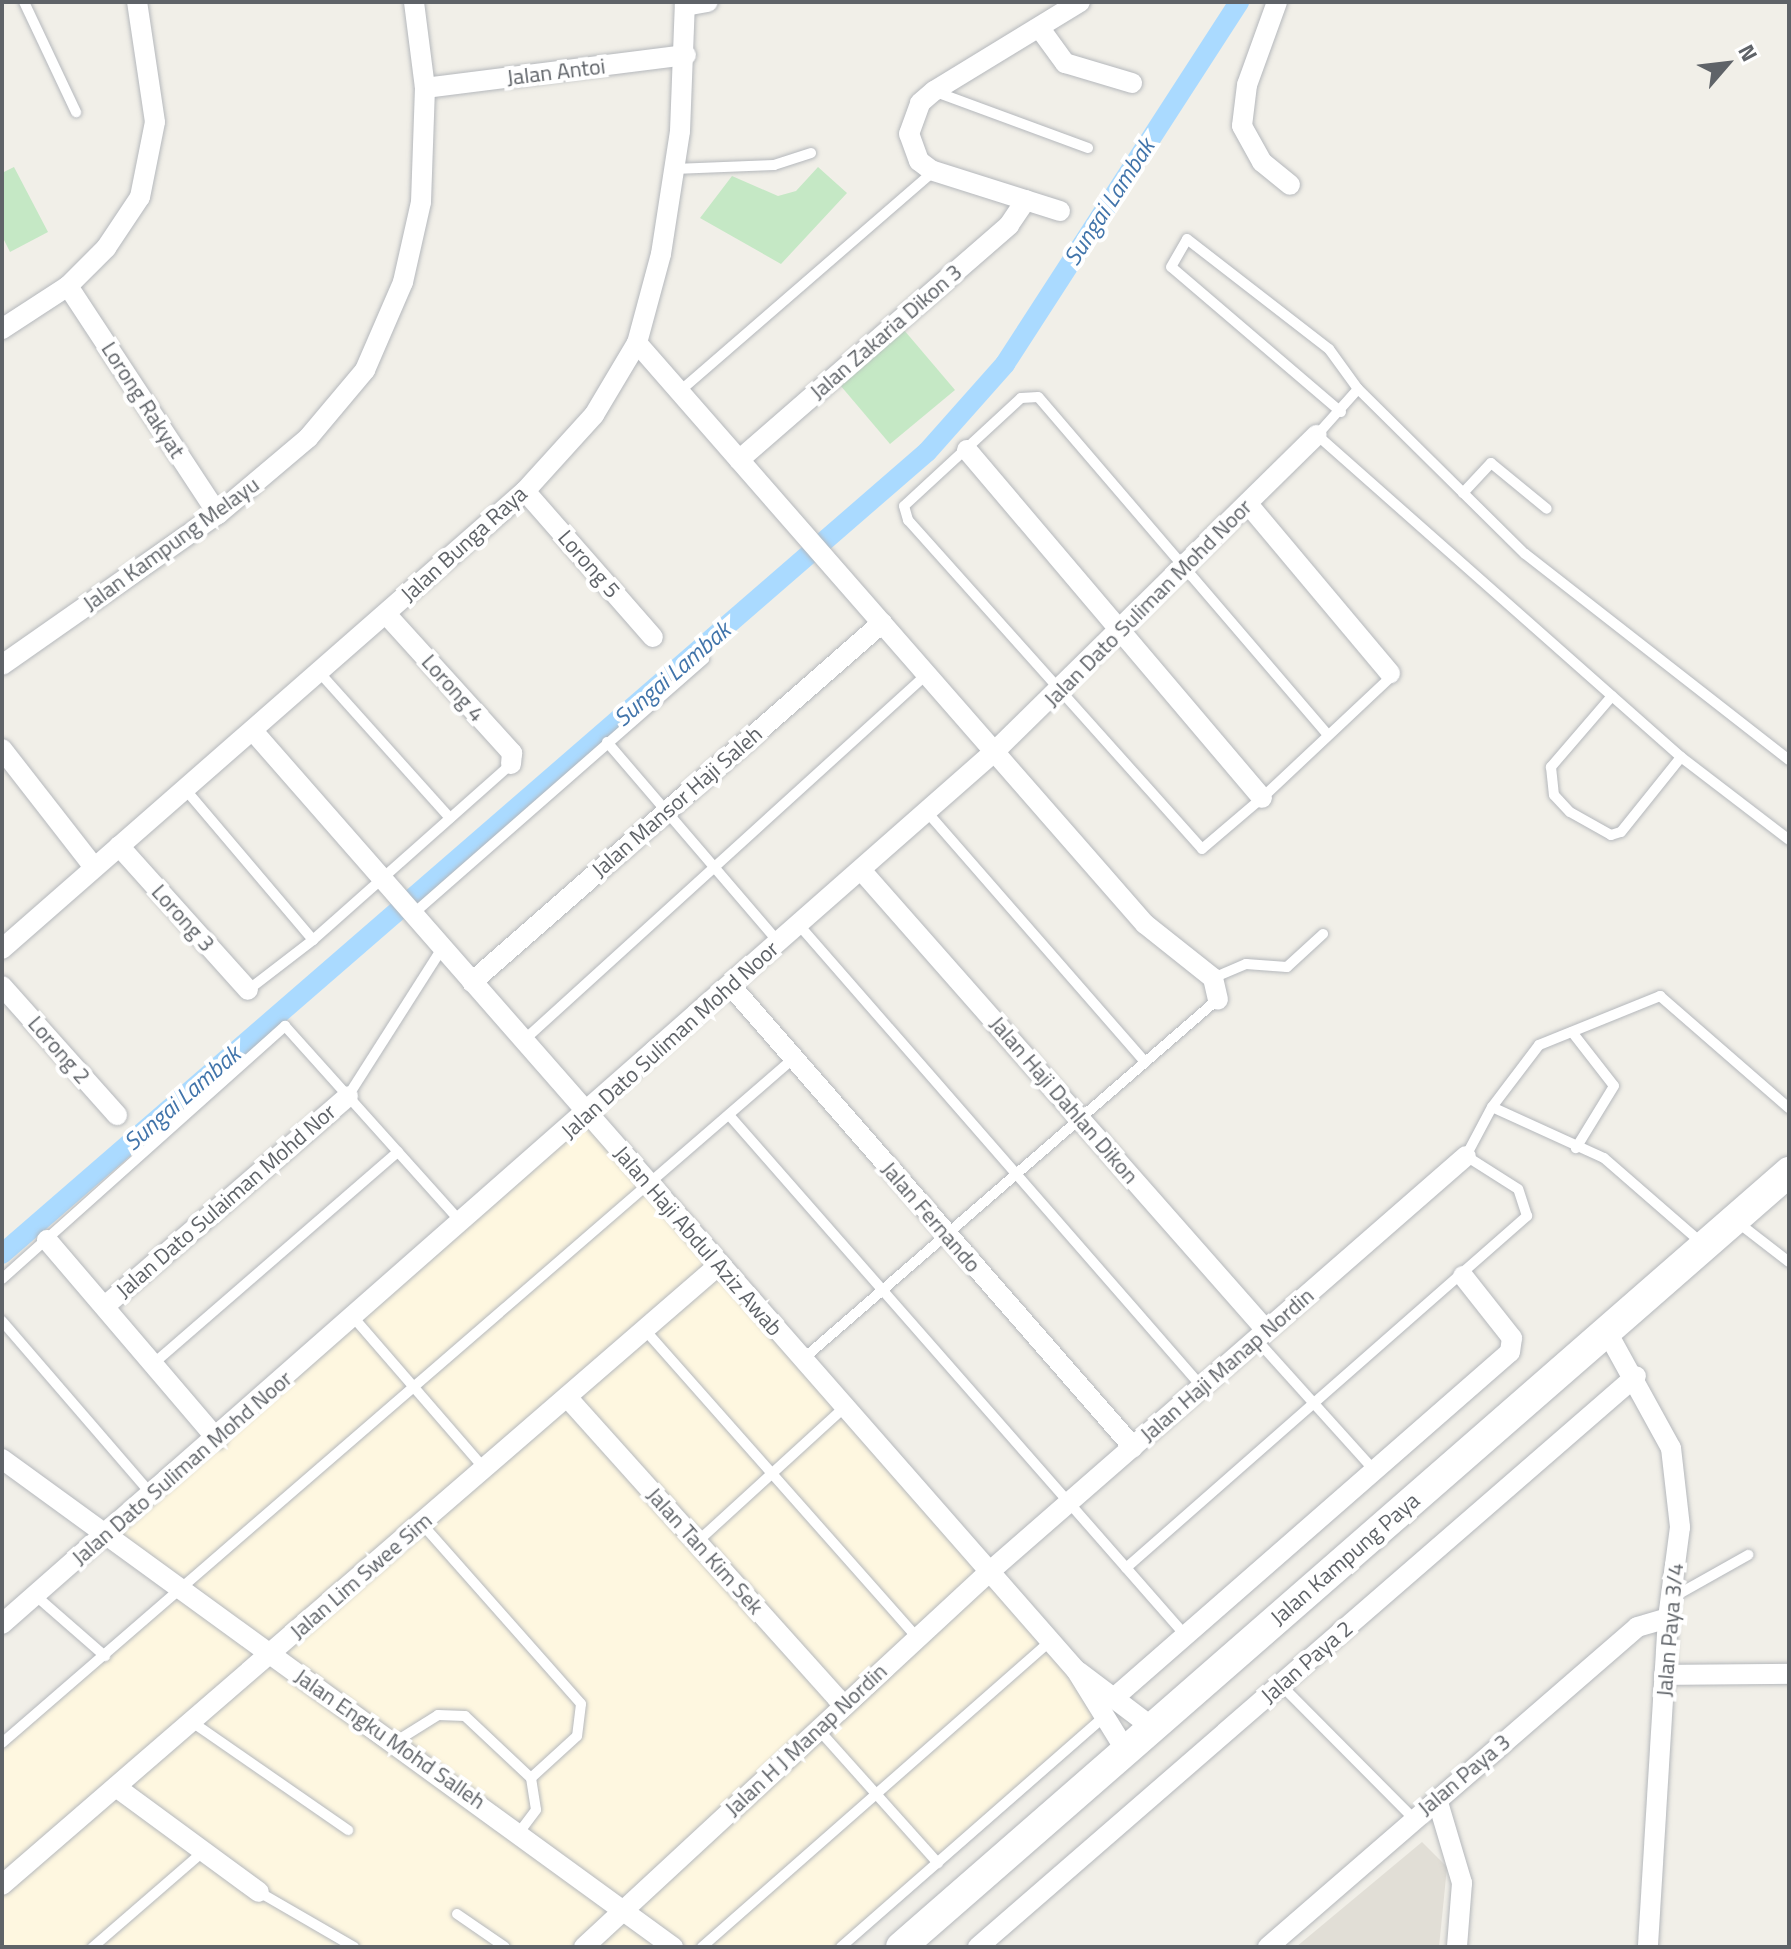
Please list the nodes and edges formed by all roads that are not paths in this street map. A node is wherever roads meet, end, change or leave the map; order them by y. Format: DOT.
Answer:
graph roads {
  1 [pos="24,2"];
  2 [pos="137,2"];
  3 [pos="414,2"];
  4 [pos="708,2"];
  5 [pos="1080,2"];
  6 [pos="1277,2"];
  7 [pos="685,4"];
  8 [pos="1041,30"];
  9 [pos="686,55"];
  10 [pos="1132,83"];
  11 [pos="425,88"];
  12 [pos="934,91"];
  13 [pos="76,112"];
  14 [pos="1088,148"];
  15 [pos="811,153"];
  16 [pos="927,166"];
  17 [pos="674,169"];
  18 [pos="1290,185"];
  19 [pos="1026,200"];
  20 [pos="1060,211"];
  21 [pos="68,286"];
  22 [pos="2,329"];
  23 [pos="637,343"];
  24 [pos="1358,389"];
  25 [pos="680,391"];
  26 [pos="1341,412"];
  27 [pos="1317,435"];
  28 [pos="967,450"];
  29 [pos="739,460"];
  30 [pos="525,491"];
  31 [pos="1463,493"];
  32 [pos="1248,504"];
  33 [pos="1547,509"];
  34 [pos="218,514"];
  35 [pos="1184,570"];
  36 [pos="386,614"];
  37 [pos="882,623"];
  38 [pos="1123,632"];
  39 [pos="653,637"];
  40 [pos="704,659"];
  41 [pos="2,665"];
  42 [pos="319,672"];
  43 [pos="1390,673"];
  44 [pos="927,674"];
  45 [pos="1059,691"];
  46 [pos="1612,696"];
  47 [pos="253,731"];
  48 [pos="1328,735"];
  49 [pos="607,742"];
  50 [pos="2,749"];
  51 [pos="995,751"];
  52 [pos="1681,757"];
  53 [pos="1789,760"];
  54 [pos="511,764"];
  55 [pos="185,789"];
  56 [pos="1262,798"];
  57 [pos="666,812"];
  58 [pos="927,812"];
  59 [pos="450,818"];
  60 [pos="1789,840"];
  61 [pos="119,846"];
  62 [pos="94,867"];
  63 [pos="716,870"];
  64 [pos="861,870"];
  65 [pos="382,879"];
  66 [pos="407,906"];
  67 [pos="799,925"];
  68 [pos="1323,934"];
  69 [pos="313,940"];
  70 [pos="779,943"];
  71 [pos="443,947"];
  72 [pos="2,949"];
  73 [pos="1213,978"];
  74 [pos="472,982"];
  75 [pos="2,986"];
  76 [pos="731,986"];
  77 [pos="248,990"];
  78 [pos="1218,999"];
  79 [pos="1572,1032"];
  80 [pos="523,1041"];
  81 [pos="794,1058"];
  82 [pos="1145,1062"];
  83 [pos="348,1096"];
  84 [pos="1492,1107"];
  85 [pos="1789,1108"];
  86 [pos="587,1114"];
  87 [pos="117,1115"];
  88 [pos="729,1115"];
  89 [pos="1080,1119"];
  90 [pos="1576,1148"];
  91 [pos="398,1152"];
  92 [pos="1466,1156"];
  93 [pos="1789,1172"];
  94 [pos="1013,1177"];
  95 [pos="649,1185"];
  96 [pos="1734,1220"];
  97 [pos="462,1224"];
  98 [pos="947,1235"];
  99 [pos="47,1240"];
  100 [pos="1705,1245"];
  101 [pos="1789,1262"];
  102 [pos="719,1265"];
  103 [pos="1463,1276"];
  104 [pos="2,1279"];
  105 [pos="882,1290"];
  106 [pos="105,1306"];
  107 [pos="354,1318"];
  108 [pos="2,1321"];
  109 [pos="645,1330"];
  110 [pos="1606,1330"];
  111 [pos="1261,1335"];
  112 [pos="802,1360"];
  113 [pos="153,1364"];
  114 [pos="1636,1376"];
  115 [pos="414,1386"];
  116 [pos="1202,1387"];
  117 [pos="567,1397"];
  118 [pos="1315,1404"];
  119 [pos="844,1408"];
  120 [pos="217,1439"];
  121 [pos="1133,1447"];
  122 [pos="2,1459"];
  123 [pos="485,1469"];
  124 [pos="1376,1472"];
  125 [pos="772,1473"];
  126 [pos="152,1496"];
  127 [pos="1069,1502"];
  128 [pos="422,1524"];
  129 [pos="106,1534"];
  130 [pos="697,1542"];
  131 [pos="1748,1555"];
  132 [pos="1126,1568"];
  133 [pos="988,1573"];
  134 [pos="181,1588"];
  135 [pos="35,1595"];
  136 [pos="1669,1609"];
  137 [pos="2,1624"];
  138 [pos="1185,1635"];
  139 [pos="917,1637"];
  140 [pos="1050,1641"];
  141 [pos="270,1655"];
  142 [pos="105,1656"];
  143 [pos="1076,1670"];
  144 [pos="1789,1674"];
  145 [pos="1664,1675"];
  146 [pos="1281,1685"];
  147 [pos="1115,1697"];
  148 [pos="843,1705"];
  149 [pos="1104,1717"];
  150 [pos="192,1722"];
  151 [pos="816,1728"];
  152 [pos="1153,1728"];
  153 [pos="395,1742"];
  154 [pos="2,1743"];
  155 [pos="1126,1751"];
  156 [pos="531,1778"];
  157 [pos="116,1787"];
  158 [pos="878,1796"];
  159 [pos="1437,1799"];
  160 [pos="1413,1818"];
  161 [pos="348,1830"];
  162 [pos="520,1831"];
  163 [pos="204,1851"];
  164 [pos="938,1863"];
  165 [pos="2,1885"];
  166 [pos="259,1892"];
  167 [pos="625,1909"];
  168 [pos="457,1914"];
  169 [pos="93,1947"];
  170 [pos="354,1947"];
  171 [pos="505,1947"];
  172 [pos="584,1947"];
  173 [pos="673,1947"];
  174 [pos="702,1947"];
  175 [pos="841,1947"];
  176 [pos="901,1947"];
  177 [pos="978,1947"];
  178 [pos="1268,1947"];
  179 [pos="1457,1947"];
  180 [pos="1648,1947"];
  1 -- 13 [label="lane"];
  2 -- 21 [label="street"];
  3 -- 11 [label="street, Jalan Kampung Melayu"];
  4 -- 7 [label="street"];
  5 -- 8 [label="street"];
  6 -- 18 [label="street"];
  7 -- 9 [label="street, Jalan Bunga Raya"];
  8 -- 10 [label="street"];
  8 -- 12 [label="street"];
  9 -- 11 [label="street, Jalan Antoi"];
  9 -- 17 [label="street, Jalan Bunga Raya"];
  11 -- 34 [label="street, Jalan Kampung Melayu"];
  12 -- 14 [label="lane"];
  12 -- 16 [label="street"];
  15 -- 17 [label="lane"];
  16 -- 19 [label="street"];
  16 -- 25 [label="lane"];
  17 -- 23 [label="street, Jalan Bunga Raya"];
  19 -- 20 [label="street"];
  19 -- 29 [label="street, Jalan Zakaria Dikon 3"];
  21 -- 22 [label="street"];
  21 -- 34 [label="street, Lorong Rakyat"];
  23 -- 25 [label="street"];
  23 -- 30 [label="street, Jalan Bunga Raya"];
  24 -- 26 [label="lane"];
  24 -- 26 [label="lane"];
  24 -- 31 [label="lane"];
  25 -- 29 [label="street"];
  26 -- 27 [label="lane"];
  27 -- 32 [label="street, Jalan Dato Suliman Mohd Noor"];
  27 -- 46 [label="lane"];
  28 -- 35 [label="lane"];
  28 -- 38 [label="street"];
  28 -- 45 [label="lane"];
  29 -- 37 [label="street"];
  30 -- 36 [label="street, Jalan Bunga Raya"];
  30 -- 39 [label="street, Lorong 5"];
  31 -- 33 [label="lane"];
  31 -- 53 [label="lane"];
  32 -- 35 [label="street, Jalan Dato Suliman Mohd Noor"];
  32 -- 43 [label="street"];
  34 -- 41 [label="street, Jalan Kampung Melayu"];
  35 -- 38 [label="street, Jalan Dato Suliman Mohd Noor"];
  35 -- 48 [label="lane"];
  36 -- 42 [label="street, Jalan Bunga Raya"];
  36 -- 54 [label="street, Lorong 4"];
  37 -- 44 [label="street"];
  37 -- 57 [label="street, Jalan Mansor Haji Saleh"];
  38 -- 45 [label="street, Jalan Dato Suliman Mohd Noor"];
  38 -- 56 [label="street"];
  40 -- 49 [label="lane"];
  42 -- 47 [label="street, Jalan Bunga Raya"];
  42 -- 59 [label="lane"];
  43 -- 48 [label="lane"];
  44 -- 51 [label="street"];
  44 -- 63 [label="lane"];
  45 -- 51 [label="street, Jalan Dato Suliman Mohd Noor"];
  45 -- 56 [label="lane"];
  46 -- 52 [label="lane"];
  46 -- 52 [label="lane"];
  47 -- 55 [label="street, Jalan Bunga Raya"];
  47 -- 65 [label="street, Jalan Haji Abdul Aziz Awab"];
  48 -- 56 [label="lane"];
  49 -- 57 [label="lane"];
  49 -- 66 [label="lane"];
  50 -- 62 [label="street"];
  51 -- 58 [label="street, Jalan Dato Suliman Mohd Noor"];
  51 -- 73 [label="street"];
  52 -- 60 [label="lane"];
  54 -- 59 [label="lane"];
  55 -- 61 [label="street, Jalan Bunga Raya"];
  55 -- 69 [label="lane"];
  57 -- 63 [label="lane"];
  57 -- 74 [label="street, Jalan Mansor Haji Saleh"];
  58 -- 64 [label="street, Jalan Dato Suliman Mohd Noor"];
  58 -- 82 [label="lane"];
  59 -- 65 [label="lane"];
  61 -- 62 [label="street, Jalan Bunga Raya"];
  61 -- 77 [label="street, Lorong 3"];
  62 -- 72 [label="street, Jalan Bunga Raya"];
  63 -- 70 [label="lane"];
  63 -- 80 [label="lane"];
  64 -- 67 [label="street, Jalan Dato Suliman Mohd Noor"];
  64 -- 89 [label="street, Jalan Haji Dahlan Dikon"];
  65 -- 66 [label="street, Jalan Haji Abdul Aziz Awab"];
  65 -- 69 [label="lane"];
  66 -- 71 [label="street, Jalan Haji Abdul Aziz Awab"];
  67 -- 70 [label="street, Jalan Dato Suliman Mohd Noor"];
  67 -- 94 [label="lane"];
  68 -- 73 [label="lane"];
  69 -- 77 [label="lane"];
  70 -- 76 [label="street, Jalan Dato Suliman Mohd Noor"];
  71 -- 74 [label="street, Jalan Haji Abdul Aziz Awab"];
  71 -- 83 [label="lane"];
  73 -- 78 [label="street"];
  74 -- 80 [label="street, Jalan Haji Abdul Aziz Awab"];
  75 -- 87 [label="street, Lorong 2"];
  76 -- 81 [label="street, Jalan Fernando"];
  76 -- 86 [label="street, Jalan Dato Suliman Mohd Noor"];
  78 -- 82 [label="lane"];
  79 -- 84 [label="lane"];
  79 -- 85 [label="lane"];
  79 -- 90 [label="lane"];
  80 -- 86 [label="street, Jalan Haji Abdul Aziz Awab"];
  81 -- 88 [label="lane"];
  81 -- 98 [label="street, Jalan Fernando"];
  82 -- 89 [label="lane"];
  83 -- 91 [label="lane"];
  83 -- 99 [label="lane"];
  83 -- 106 [label="street, Jalan Dato Sulaiman Mohd Nor"];
  84 -- 90 [label="lane"];
  84 -- 92 [label="lane"];
  86 -- 95 [label="street, Jalan Haji Abdul Aziz Awab"];
  86 -- 97 [label="street, Jalan Dato Suliman Mohd Noor"];
  88 -- 95 [label="lane"];
  88 -- 105 [label="lane"];
  89 -- 94 [label="lane"];
  89 -- 111 [label="street, Jalan Haji Dahlan Dikon"];
  90 -- 100 [label="lane"];
  91 -- 97 [label="lane"];
  91 -- 113 [label="lane"];
  92 -- 103 [label="lane"];
  92 -- 111 [label="street, Jalan Haji Manap Nordin"];
  93 -- 96 [label="street, Jalan Kampung Paya"];
  94 -- 98 [label="lane"];
  94 -- 116 [label="lane"];
  95 -- 102 [label="street, Jalan Haji Abdul Aziz Awab"];
  95 -- 115 [label="lane"];
  96 -- 100 [label="street, Jalan Kampung Paya"];
  96 -- 101 [label="lane"];
  97 -- 107 [label="street, Jalan Dato Suliman Mohd Noor"];
  98 -- 105 [label="lane"];
  98 -- 121 [label="street, Jalan Fernando"];
  99 -- 104 [label="lane"];
  99 -- 106 [label="street"];
  100 -- 110 [label="street, Jalan Kampung Paya"];
  102 -- 109 [label="street, Jalan Lim Swee Sim"];
  102 -- 112 [label="street, Jalan Haji Abdul Aziz Awab"];
  103 -- 118 [label="lane"];
  103 -- 124 [label="street, Jalan Kampung Paya"];
  105 -- 112 [label="lane"];
  105 -- 127 [label="lane"];
  106 -- 113 [label="street"];
  107 -- 115 [label="lane"];
  107 -- 120 [label="street, Jalan Dato Suliman Mohd Noor"];
  108 -- 126 [label="lane"];
  109 -- 117 [label="street, Jalan Lim Swee Sim"];
  109 -- 125 [label="lane"];
  110 -- 114 [label="street, Jalan Paya 3/4"];
  110 -- 152 [label="street, Jalan Kampung Paya"];
  111 -- 116 [label="street, Jalan Haji Manap Nordin"];
  111 -- 118 [label="lane"];
  112 -- 119 [label="street, Jalan Haji Abdul Aziz Awab"];
  113 -- 120 [label="street"];
  114 -- 136 [label="street, Jalan Paya 3/4"];
  114 -- 146 [label="street, Jalan Paya 2"];
  115 -- 123 [label="lane"];
  115 -- 134 [label="lane"];
  116 -- 121 [label="street, Jalan Haji Manap Nordin"];
  117 -- 123 [label="street, Jalan Lim Swee Sim"];
  117 -- 130 [label="street, Jalan Tan Kim Sek"];
  118 -- 124 [label="lane"];
  118 -- 132 [label="lane"];
  119 -- 125 [label="lane"];
  119 -- 133 [label="street, Jalan Haji Abdul Aziz Awab"];
  120 -- 126 [label="street, Jalan Dato Suliman Mohd Noor"];
  121 -- 127 [label="street, Jalan Haji Manap Nordin"];
  122 -- 129 [label="street, Jalan Engku Mohd Salleh"];
  123 -- 128 [label="street, Jalan Lim Swee Sim"];
  124 -- 138 [label="street, Jalan Kampung Paya"];
  125 -- 130 [label="lane"];
  125 -- 139 [label="lane"];
  126 -- 129 [label="street, Jalan Dato Suliman Mohd Noor"];
  127 -- 132 [label="lane"];
  127 -- 133 [label="street, Jalan Haji Manap Nordin"];
  128 -- 141 [label="street, Jalan Lim Swee Sim"];
  128 -- 156 [label="lane"];
  129 -- 134 [label="street, Jalan Engku Mohd Salleh"];
  129 -- 135 [label="street, Jalan Dato Suliman Mohd Noor"];
  130 -- 148 [label="street, Jalan Tan Kim Sek"];
  131 -- 136 [label="lane"];
  132 -- 138 [label="lane"];
  133 -- 139 [label="street, Jalan H J Manap Nordin"];
  133 -- 140 [label="street, Jalan Haji Abdul Aziz Awab"];
  134 -- 141 [label="street, Jalan Engku Mohd Salleh"];
  134 -- 142 [label="lane"];
  135 -- 137 [label="street, Jalan Dato Suliman Mohd Noor"];
  135 -- 142 [label="lane"];
  136 -- 145 [label="street, Jalan Paya 3/4"];
  136 -- 159 [label="street, Jalan Paya 3"];
  138 -- 147 [label="street, Jalan Kampung Paya"];
  139 -- 148 [label="street, Jalan H J Manap Nordin"];
  140 -- 143 [label="street, Jalan Haji Abdul Aziz Awab"];
  140 -- 158 [label="lane"];
  141 -- 150 [label="street, Jalan Lim Swee Sim"];
  141 -- 153 [label="street, Jalan Engku Mohd Salleh"];
  142 -- 154 [label="lane"];
  143 -- 147 [label="street"];
  143 -- 149 [label="street"];
  144 -- 145 [label="street"];
  145 -- 180 [label="street, Jalan Paya 3/4"];
  146 -- 160 [label="lane"];
  146 -- 177 [label="street, Jalan Paya 2"];
  147 -- 152 [label="street"];
  148 -- 151 [label="street, Jalan H J Manap Nordin"];
  149 -- 155 [label="street"];
  149 -- 164 [label="lane"];
  150 -- 157 [label="street, Jalan Lim Swee Sim"];
  150 -- 161 [label="lane"];
  151 -- 158 [label="lane"];
  151 -- 167 [label="street, Jalan H J Manap Nordin"];
  152 -- 155 [label="street, Jalan Kampung Paya"];
  153 -- 156 [label="lane"];
  153 -- 162 [label="street, Jalan Engku Mohd Salleh"];
  155 -- 176 [label="street, Jalan Kampung Paya"];
  156 -- 162 [label="lane"];
  157 -- 163 [label="street"];
  157 -- 165 [label="street, Jalan Lim Swee Sim"];
  158 -- 164 [label="lane"];
  158 -- 174 [label="lane"];
  159 -- 160 [label="street, Jalan Paya 3"];
  159 -- 179 [label="street"];
  160 -- 178 [label="street, Jalan Paya 3"];
  162 -- 167 [label="street, Jalan Engku Mohd Salleh"];
  163 -- 166 [label="street"];
  163 -- 169 [label="lane"];
  164 -- 175 [label="lane"];
  166 -- 170 [label="lane"];
  167 -- 172 [label="street, Jalan H J Manap Nordin"];
  167 -- 173 [label="street, Jalan Engku Mohd Salleh"];
  168 -- 171 [label="lane"];
}
